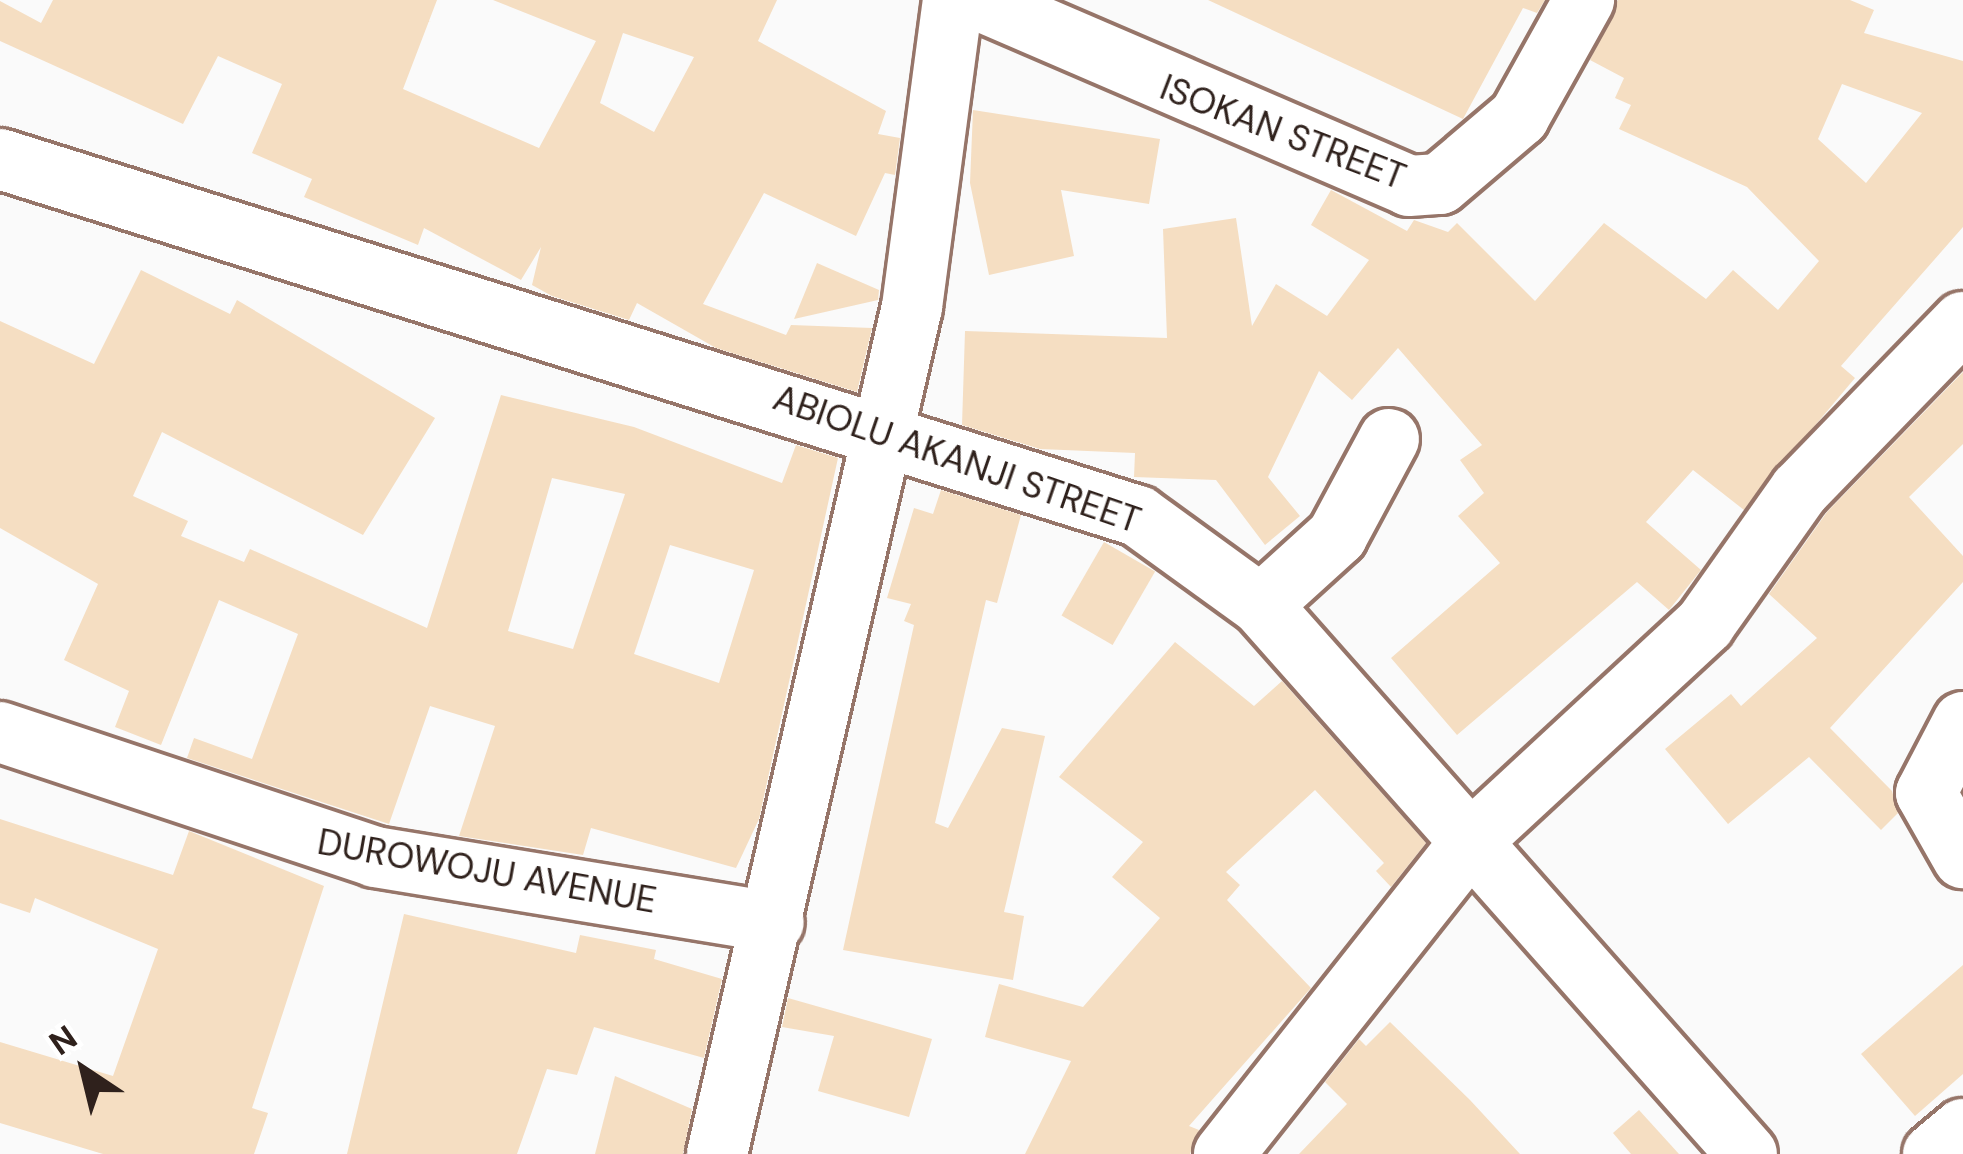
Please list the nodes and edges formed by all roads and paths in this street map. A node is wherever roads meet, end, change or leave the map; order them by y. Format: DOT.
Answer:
graph roads {
  1 [pos="953,0"];
  2 [pos="978,0"];
  3 [pos="1584,0"];
  4 [pos="0,159"];
  5 [pos="1963,322"];
  6 [pos="881,428"];
  7 [pos="1389,439"];
  8 [pos="1261,605"];
  9 [pos="1963,722"];
  10 [pos="0,732"];
  11 [pos="1471,841"];
  12 [pos="1963,858"];
  13 [pos="775,922"];
  14 [pos="1963,1129"];
  15 [pos="717,1154"];
  16 [pos="1224,1154"];
  17 [pos="1747,1154"];
  18 [pos="1933,1154"];
  1 -- 6 [label="street"];
  2 -- 3 [label="street, ISOKAN STREET"];
  4 -- 6 [label="street, ABIOLU AKANJI STREET"];
  5 -- 11 [label="street"];
  6 -- 8 [label="street, ABIOLU AKANJI STREET"];
  6 -- 13 [label="street"];
  7 -- 8 [label="street"];
  8 -- 11 [label="street, ABIOLU AKANJI STREET"];
  9 -- 12 [label="street"];
  10 -- 13 [label="street, DUROWOJU AVENUE"];
  11 -- 16 [label="street"];
  11 -- 17 [label="street, ABIOLU AKANJI STREET"];
  13 -- 15 [label="street"];
  14 -- 18 [label="street"];
}
